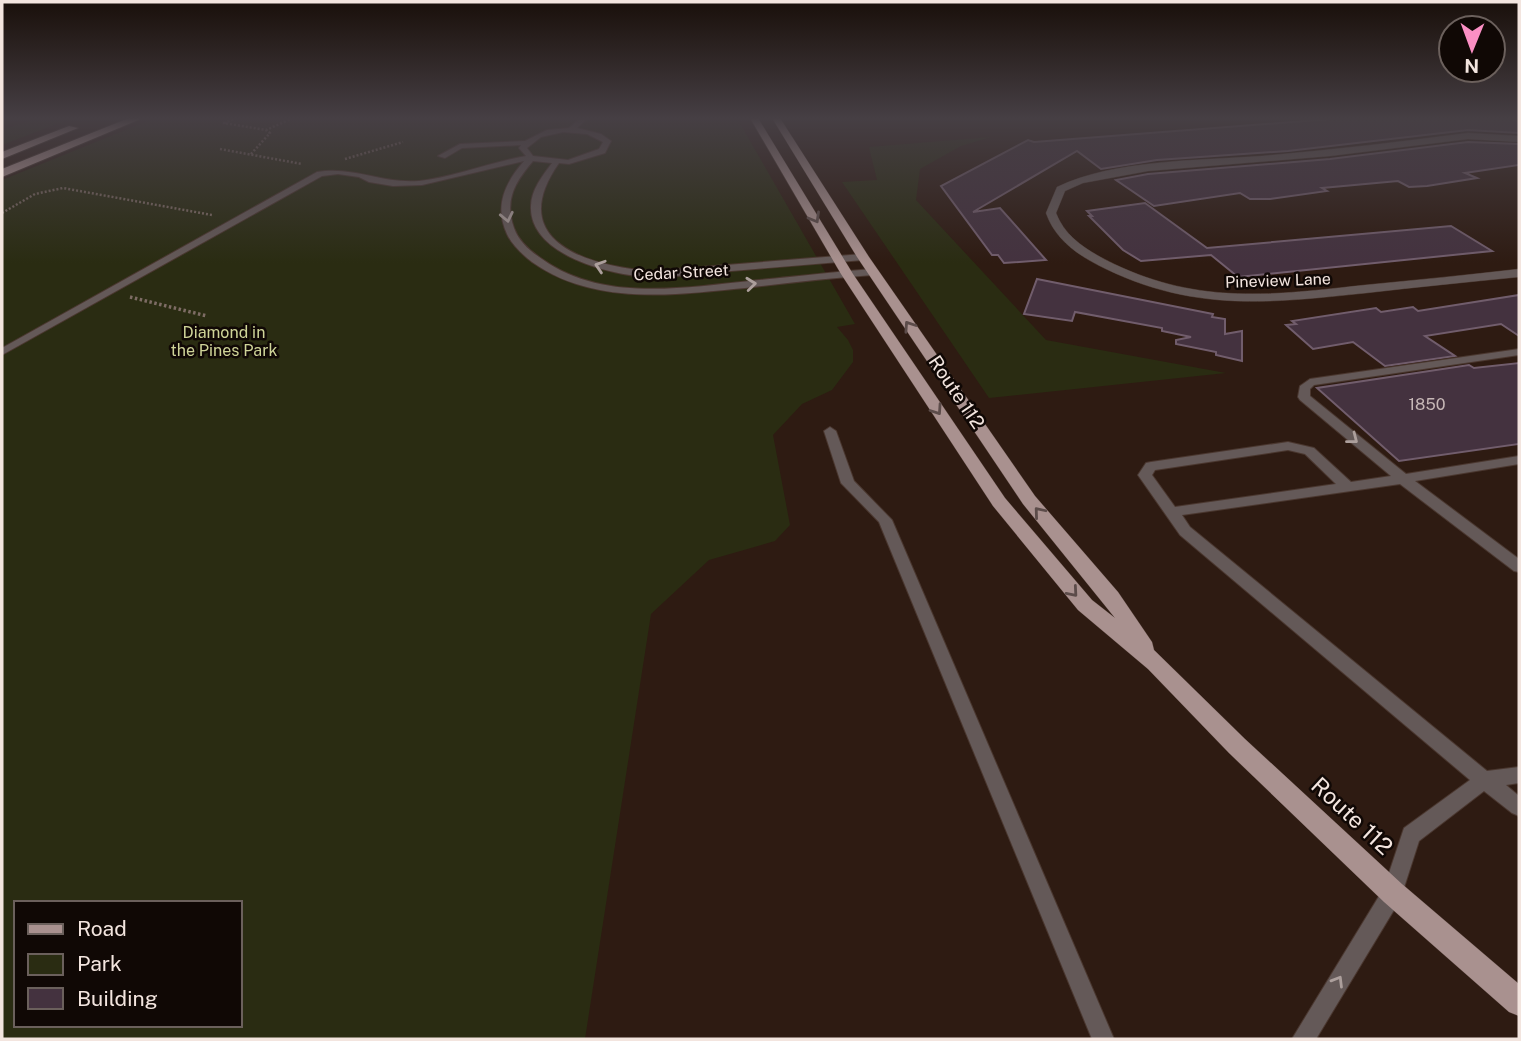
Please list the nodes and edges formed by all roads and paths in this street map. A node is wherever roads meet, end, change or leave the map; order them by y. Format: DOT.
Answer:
graph roads {
  1 [pos="308,167"];
  2 [pos="335,167"];
  3 [pos="494,167"];
  4 [pos="524,167"];
  5 [pos="552,167"];
  6 [pos="783,167"];
  7 [pos="806,167"];
  8 [pos="1165,167"];
  9 [pos="328,171"];
  10 [pos="2,214"];
  11 [pos="237,219"];
  12 [pos="863,257"];
  13 [pos="838,259"];
  14 [pos="708,270"];
  15 [pos="873,272"];
  16 [pos="1519,273"];
  17 [pos="848,274"];
  18 [pos="715,287"];
  19 [pos="108,292"];
  20 [pos="207,316"];
  21 [pos="2,352"];
  22 [pos="1519,352"];
  23 [pos="830,431"];
  24 [pos="1519,460"];
  25 [pos="1403,479"];
  26 [pos="1349,488"];
  27 [pos="1172,512"];
  28 [pos="1519,567"];
  29 [pos="1155,663"];
  30 [pos="1519,775"];
  31 [pos="1484,780"];
  32 [pos="1519,807"];
  33 [pos="1393,893"];
  34 [pos="1519,1002"];
  35 [pos="1103,1039"];
  36 [pos="1303,1039"];
  1 -- 9 [label="path"];
  2 -- 9 [label="path"];
  3 -- 9 [label="lane"];
  4 -- 18 [label="lane, Cedar Street, one-way"];
  14 -- 5 [label="lane, Cedar Street, one-way"];
  6 -- 13 [label="main road, Route 112, one-way"];
  7 -- 12 [label="main road, Route 112"];
  8 -- 16 [label="street, Pineview Lane"];
  9 -- 11 [label="lane"];
  10 -- 11 [label="path"];
  11 -- 19 [label="lane"];
  12 -- 13 [label="lane, Cedar Street"];
  12 -- 15 [label="main road, Route 112"];
  13 -- 14 [label="lane, Cedar Street"];
  13 -- 17 [label="main road, Route 112"];
  14 -- 18 [label="lane"];
  15 -- 17 [label="lane, Cedar Street"];
  29 -- 15 [label="main road, Route 112, one-way"];
  18 -- 17 [label="lane, Cedar Street, one-way"];
  17 -- 29 [label="main road, Route 112, one-way"];
  19 -- 20 [label="path"];
  19 -- 21 [label="lane"];
  22 -- 25 [label="lane, one-way"];
  23 -- 35 [label="lane"];
  24 -- 25 [label="lane"];
  25 -- 26 [label="lane"];
  25 -- 28 [label="lane"];
  26 -- 27 [label="lane"];
  26 -- 27 [label="lane"];
  27 -- 31 [label="lane"];
  29 -- 33 [label="main road, Route 112"];
  30 -- 31 [label="lane"];
  31 -- 32 [label="lane"];
  31 -- 33 [label="lane"];
  33 -- 34 [label="main road, Route 112"];
  36 -- 33 [label="lane, one-way"];
}
